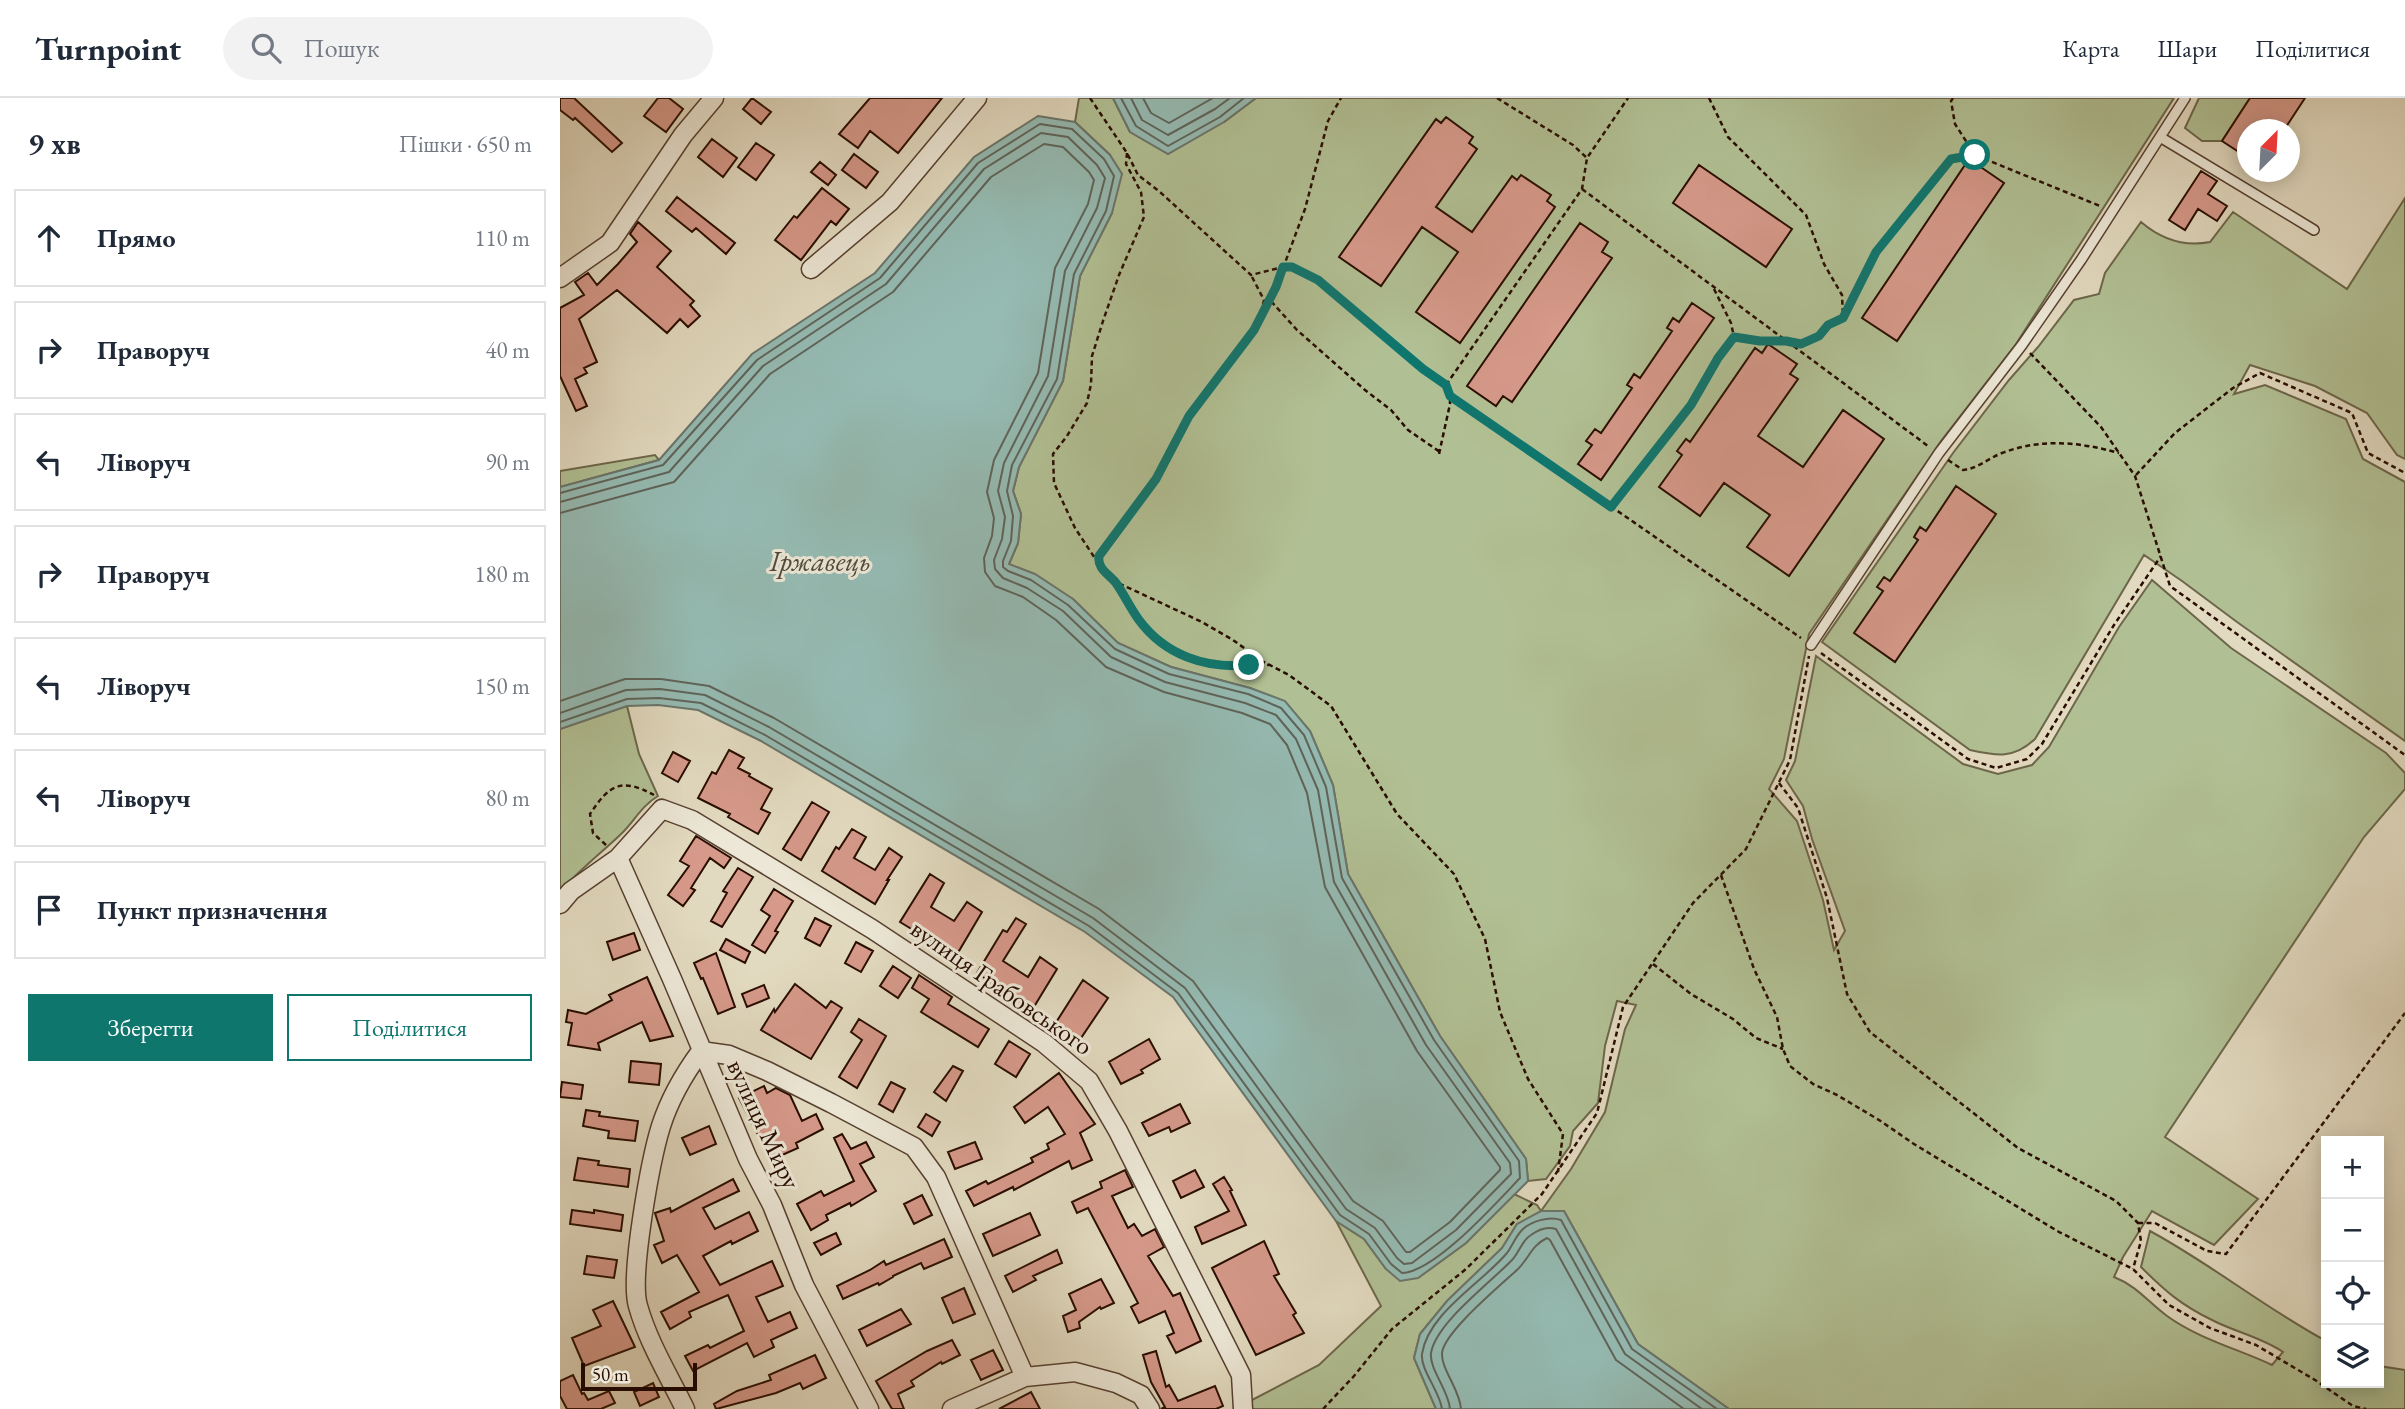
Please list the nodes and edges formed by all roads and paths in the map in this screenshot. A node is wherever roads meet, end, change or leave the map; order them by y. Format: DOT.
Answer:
graph roads {
  1 [pos="714,98"];
  2 [pos="977,98"];
  3 [pos="1090,98"];
  4 [pos="1342,98"];
  5 [pos="1497,98"];
  6 [pos="1628,98"];
  7 [pos="1709,98"];
  8 [pos="1953,98"];
  9 [pos="2185,98"];
  10 [pos="2160,136"];
  11 [pos="1127,153"];
  12 [pos="1975,155"];
  13 [pos="1587,158"];
  14 [pos="1582,190"];
  15 [pos="2112,212"];
  16 [pos="2314,230"];
  17 [pos="1283,267"];
  18 [pos="811,269"];
  19 [pos="1251,275"];
  20 [pos="560,278"];
  21 [pos="1713,286"];
  22 [pos="1270,300"];
  23 [pos="1261,318"];
  24 [pos="1843,318"];
  25 [pos="1734,337"];
  26 [pos="1788,342"];
  27 [pos="2022,345"];
  28 [pos="1446,385"];
  29 [pos="1450,396"];
  30 [pos="1939,453"];
  31 [pos="2119,453"];
  32 [pos="2405,473"];
  33 [pos="2135,476"];
  34 [pos="1611,507"];
  35 [pos="2161,556"];
  36 [pos="1098,562"];
  37 [pos="1115,582"];
  38 [pos="1811,645"];
  39 [pos="1270,665"];
  40 [pos="2405,755"];
  41 [pos="1779,783"];
  42 [pos="662,809"];
  43 [pos="618,858"];
  44 [pos="1721,875"];
  45 [pos="560,904"];
  46 [pos="1653,964"];
  47 [pos="2405,1013"];
  48 [pos="1783,1049"];
  49 [pos="701,1051"];
  50 [pos="1558,1172"];
  51 [pos="2138,1223"];
  52 [pos="2133,1269"];
  53 [pos="1025,1377"];
  54 [pos="685,1409"];
  55 [pos="869,1409"];
  56 [pos="953,1409"];
  57 [pos="1150,1409"];
  58 [pos="1242,1409"];
  59 [pos="1323,1409"];
  60 [pos="2366,1409"];
  1 -- 20 [label="street"];
  2 -- 18 [label="street"];
  3 -- 11 [label="path"];
  4 -- 17 [label="path"];
  5 -- 13 [label="path"];
  6 -- 13 [label="path"];
  7 -- 24 [label="path"];
  8 -- 12 [label="path"];
  9 -- 10 [label="lane"];
  10 -- 15 [label="lane"];
  10 -- 16 [label="lane"];
  11 -- 19 [label="path"];
  11 -- 36 [label="path"];
  12 -- 15 [label="path"];
  12 -- 24 [label="path"];
  13 -- 14 [label="path"];
  14 -- 21 [label="path"];
  14 -- 28 [label="path"];
  15 -- 27 [label="lane"];
  17 -- 19 [label="path"];
  17 -- 22 [label="path"];
  17 -- 28 [label="path"];
  19 -- 23 [label="path"];
  21 -- 25 [label="path"];
  21 -- 26 [label="path"];
  22 -- 23 [label="path"];
  22 -- 29 [label="path"];
  23 -- 36 [label="path"];
  24 -- 26 [label="path"];
  25 -- 26 [label="path"];
  25 -- 34 [label="path"];
  26 -- 30 [label="path"];
  27 -- 30 [label="lane"];
  27 -- 31 [label="path"];
  28 -- 29 [label="path"];
  29 -- 34 [label="path"];
  30 -- 31 [label="path"];
  30 -- 38 [label="lane"];
  31 -- 33 [label="path"];
  32 -- 33 [label="path"];
  33 -- 35 [label="path"];
  34 -- 38 [label="path"];
  35 -- 38 [label="path"];
  35 -- 40 [label="path"];
  36 -- 37 [label="path"];
  37 -- 39 [label="path"];
  37 -- 39 [label="path"];
  38 -- 41 [label="path"];
  39 -- 50 [label="path"];
  41 -- 44 [label="path"];
  41 -- 51 [label="path"];
  42 -- 43 [label="street"];
  42 -- 43 [label="path"];
  42 -- 58 [label="street, вулиця Грабовського"];
  43 -- 45 [label="street"];
  43 -- 49 [label="street, вулиця Миру"];
  44 -- 46 [label="path"];
  44 -- 48 [label="path"];
  46 -- 48 [label="path"];
  46 -- 50 [label="path"];
  47 -- 51 [label="path"];
  48 -- 52 [label="path"];
  49 -- 53 [label="street"];
  49 -- 54 [label="street"];
  49 -- 55 [label="street, вулиця Миру"];
  50 -- 59 [label="path"];
  51 -- 52 [label="path"];
  52 -- 60 [label="path"];
  53 -- 56 [label="street"];
  53 -- 57 [label="street"];
}
